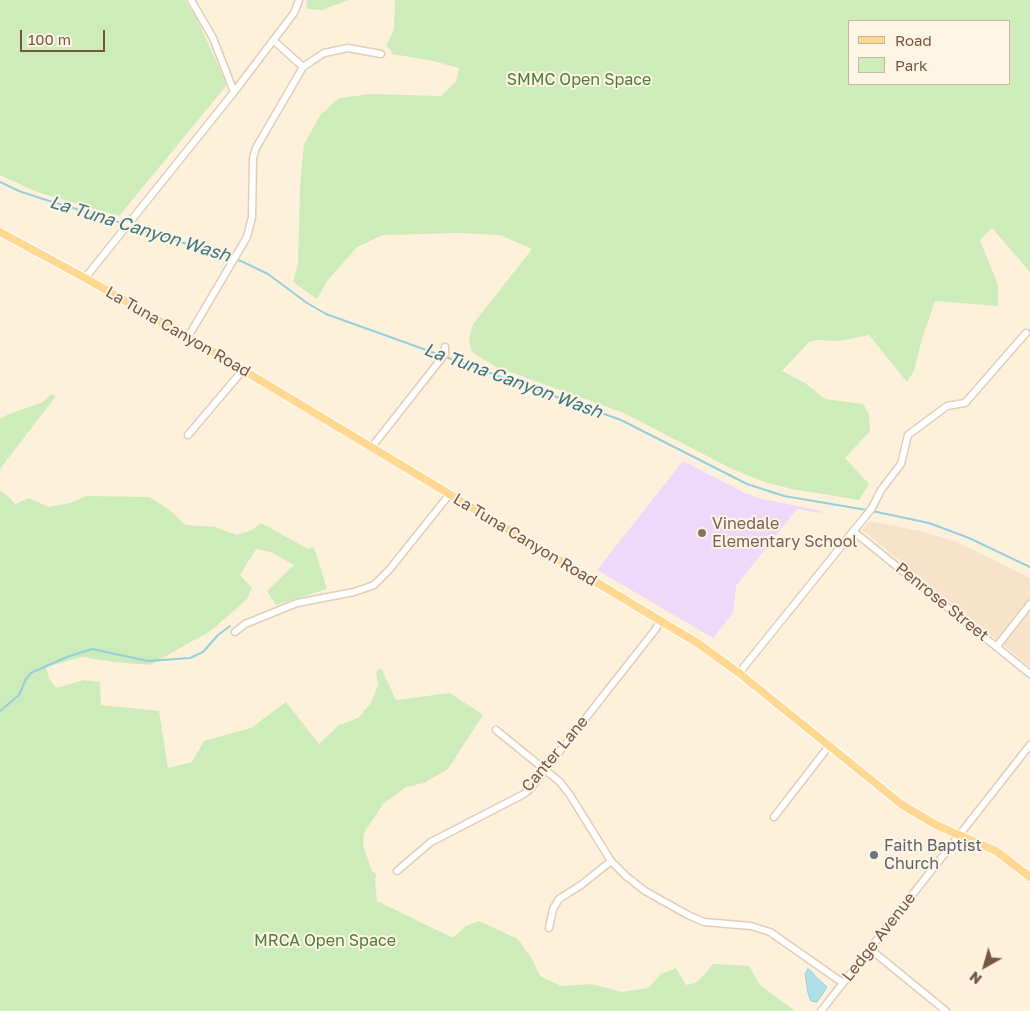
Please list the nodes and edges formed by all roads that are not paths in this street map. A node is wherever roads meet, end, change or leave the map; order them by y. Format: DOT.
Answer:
graph roads {
  1 [pos="191,0"];
  2 [pos="299,0"];
  3 [pos="274,40"];
  4 [pos="381,54"];
  5 [pos="303,67"];
  6 [pos="234,92"];
  7 [pos="0,232"];
  8 [pos="85,278"];
  9 [pos="1026,333"];
  10 [pos="188,337"];
  11 [pos="444,353"];
  12 [pos="243,370"];
  13 [pos="188,435"];
  14 [pos="371,448"];
  15 [pos="449,495"];
  16 [pos="853,531"];
  17 [pos="1030,604"];
  18 [pos="660,622"];
  19 [pos="235,632"];
  20 [pos="997,646"];
  21 [pos="739,674"];
  22 [pos="1030,674"];
  23 [pos="496,730"];
  24 [pos="1030,745"];
  25 [pos="829,746"];
  26 [pos="546,770"];
  27 [pos="774,816"];
  28 [pos="959,835"];
  29 [pos="612,861"];
  30 [pos="397,871"];
  31 [pos="1030,877"];
  32 [pos="550,928"];
  33 [pos="870,949"];
  34 [pos="844,983"];
  35 [pos="821,1011"];
  36 [pos="946,1011"];
  1 -- 6 [label="street"];
  2 -- 3 [label="street"];
  3 -- 5 [label="street"];
  3 -- 6 [label="street"];
  4 -- 5 [label="street"];
  5 -- 10 [label="street"];
  6 -- 8 [label="street"];
  7 -- 8 [label="main road, La Tuna Canyon Road"];
  8 -- 10 [label="main road, La Tuna Canyon Road"];
  9 -- 16 [label="street"];
  10 -- 12 [label="main road, La Tuna Canyon Road"];
  11 -- 14 [label="street"];
  12 -- 13 [label="street"];
  12 -- 14 [label="main road, La Tuna Canyon Road"];
  14 -- 15 [label="main road, La Tuna Canyon Road"];
  15 -- 18 [label="main road, La Tuna Canyon Road"];
  15 -- 19 [label="street"];
  16 -- 20 [label="street, Penrose Street"];
  16 -- 21 [label="street"];
  17 -- 20 [label="street"];
  18 -- 21 [label="main road, La Tuna Canyon Road"];
  18 -- 26 [label="street, Canter Lane"];
  20 -- 22 [label="street, Penrose Street"];
  21 -- 25 [label="main road, La Tuna Canyon Road"];
  23 -- 26 [label="street"];
  24 -- 28 [label="street, Ledge Avenue"];
  25 -- 27 [label="street"];
  25 -- 28 [label="main road, La Tuna Canyon Road"];
  26 -- 29 [label="street"];
  26 -- 30 [label="street, Canter Lane"];
  28 -- 31 [label="main road, La Tuna Canyon Road"];
  28 -- 33 [label="street, Ledge Avenue"];
  29 -- 32 [label="street"];
  29 -- 34 [label="street"];
  33 -- 34 [label="street, Ledge Avenue"];
  33 -- 36 [label="street"];
  34 -- 35 [label="street, Ledge Avenue"];
}
